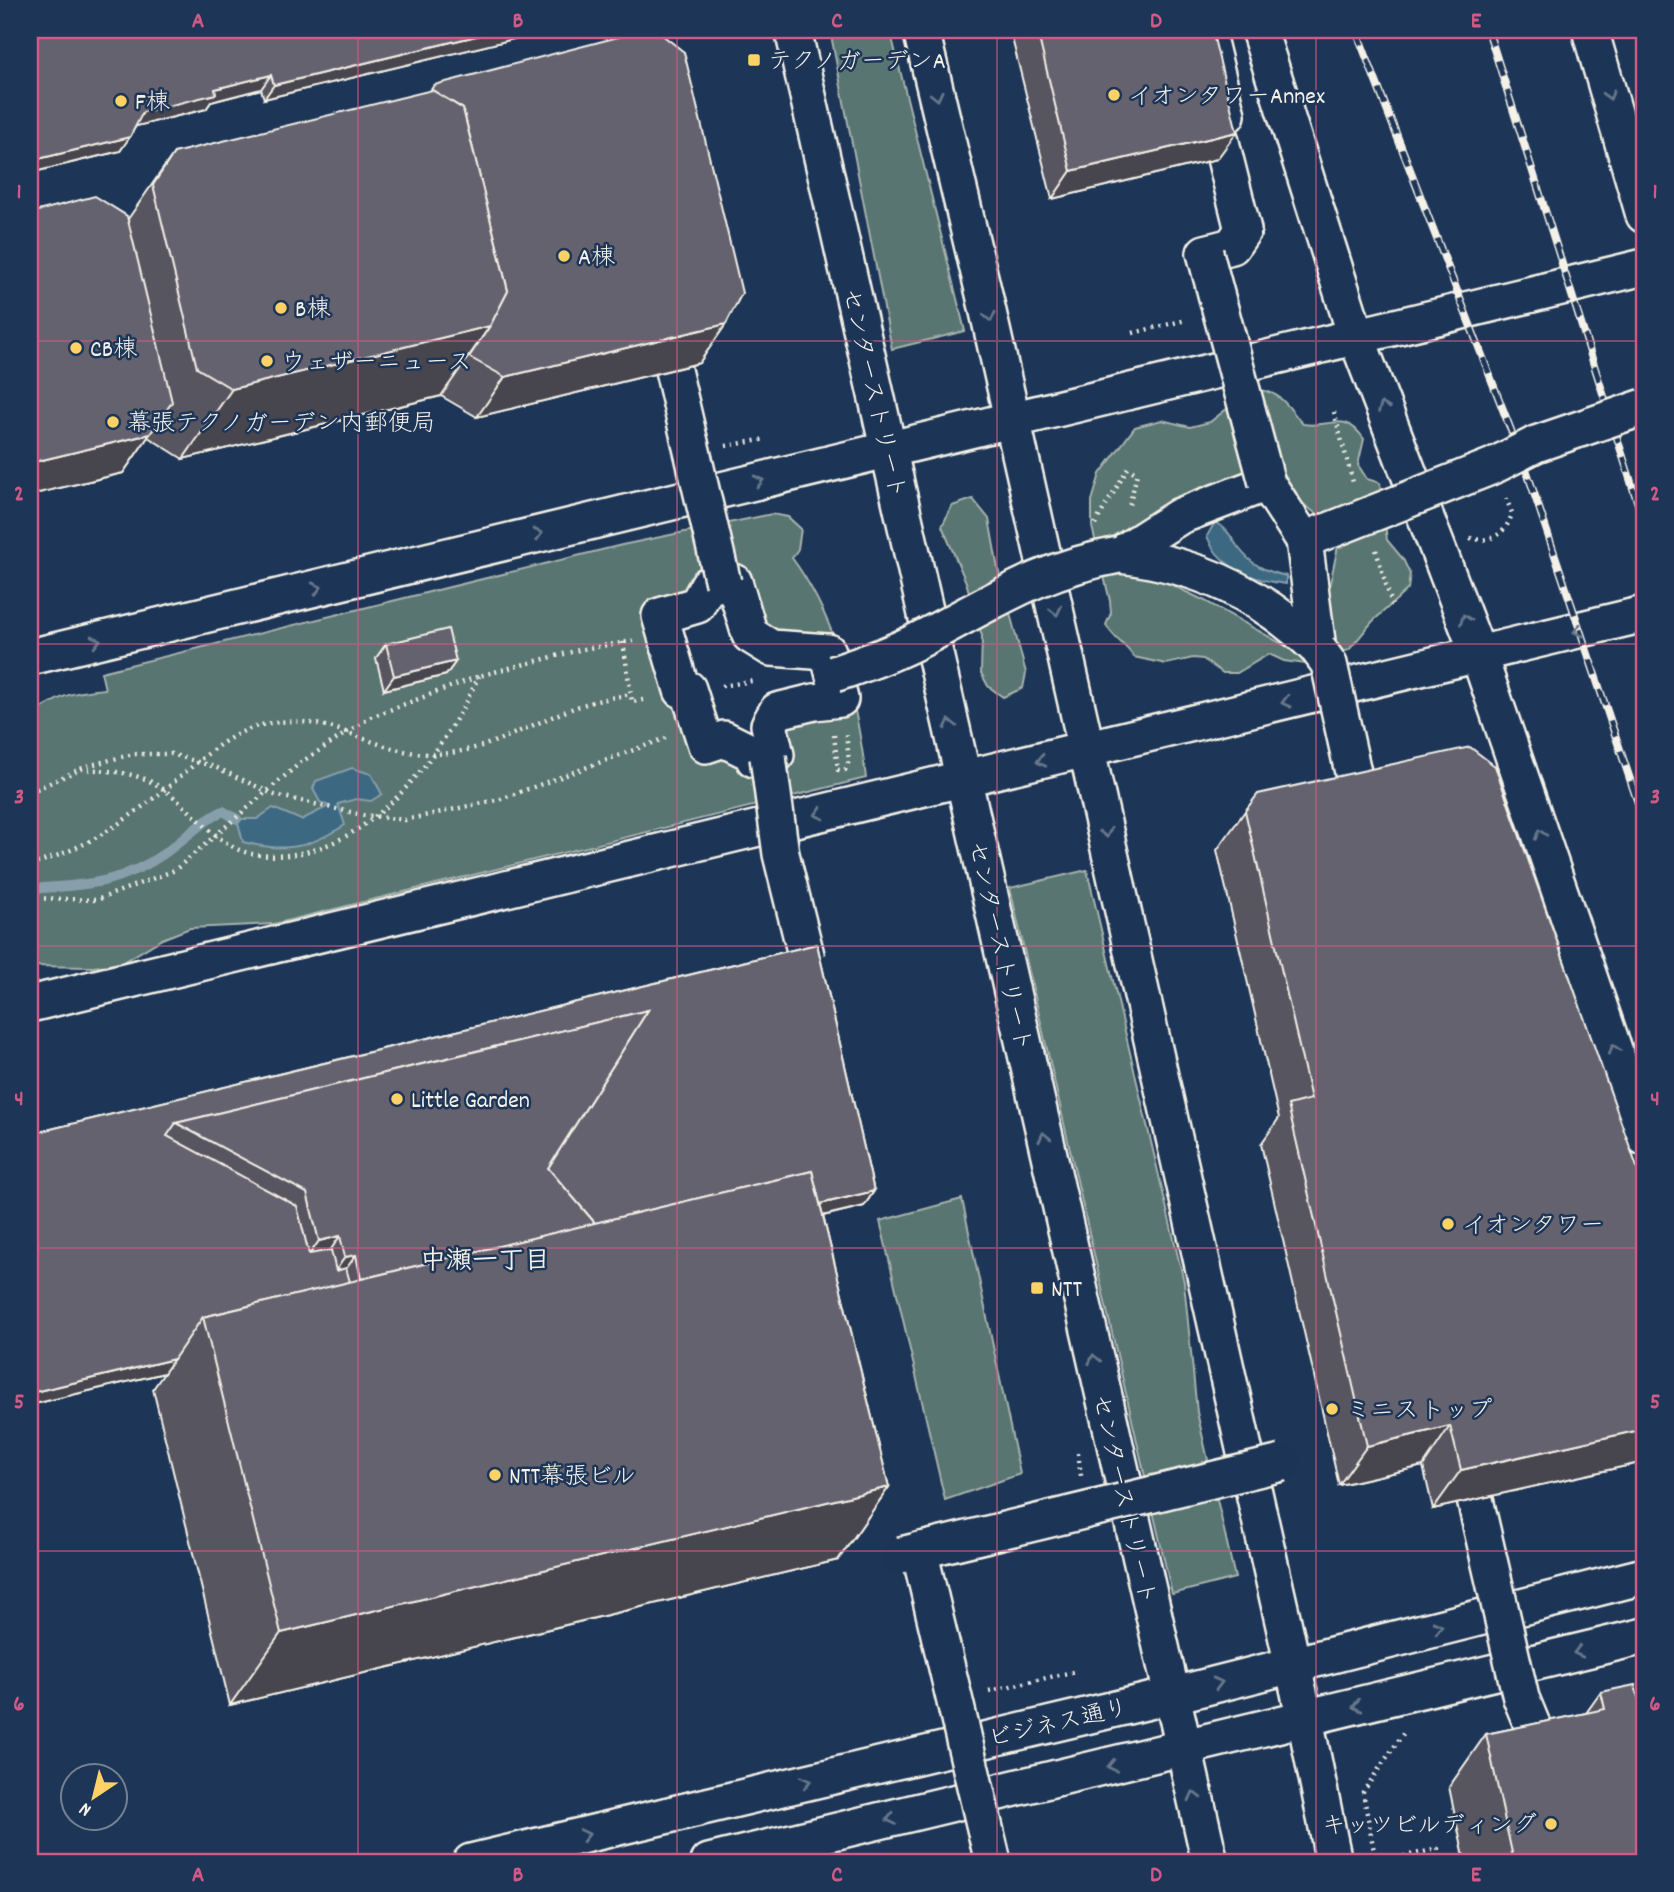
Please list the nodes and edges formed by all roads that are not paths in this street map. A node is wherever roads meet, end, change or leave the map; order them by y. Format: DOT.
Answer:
graph roads {
  1 [pos="793,30"];
  2 [pos="921,30"];
  3 [pos="1206,30"];
  4 [pos="1259,30"];
  5 [pos="1590,30"];
  6 [pos="1644,215"];
  7 [pos="1644,267"];
  8 [pos="1356,336"];
  9 [pos="673,370"];
  10 [pos="1644,407"];
  11 [pos="1012,419"];
  12 [pos="888,449"];
  13 [pos="1267,483"];
  14 [pos="1304,540"];
  15 [pos="1119,555"];
  16 [pos="723,583"];
  17 [pos="1644,614"];
  18 [pos="1318,649"];
  19 [pos="1479,656"];
  20 [pos="30,657"];
  21 [pos="834,674"];
  22 [pos="1088,750"];
  23 [pos="768,757"];
  24 [pos="963,780"];
  25 [pos="1360,804"];
  26 [pos="807,959"];
  27 [pos="30,1004"];
  28 [pos="1644,1137"];
  29 [pos="1460,1435"];
  30 [pos="1282,1463"];
  31 [pos="1644,1576"];
  32 [pos="1644,1636"];
  33 [pos="1293,1664"];
  34 [pos="1170,1696"];
  35 [pos="1306,1719"];
  36 [pos="1183,1750"];
  37 [pos="1549,1766"];
  38 [pos="471,1862"];
  39 [pos="709,1862"];
  40 [pos="993,1862"];
  41 [pos="1210,1862"];
  42 [pos="1334,1862"];
  1 -- 12 [label="street, センターストリート"];
  2 -- 11 [label="street, one-way"];
  3 -- 13 [label="street, bridge"];
  4 -- 8 [label="street"];
  5 -- 6 [label="street, one-way"];
  7 -- 8 [label="street"];
  8 -- 11 [label="street"];
  19 -- 8 [label="street, one-way"];
  9 -- 16 [label="street, bridge"];
  10 -- 14 [label="street, bridge"];
  11 -- 12 [label="street"];
  11 -- 22 [label="street, one-way"];
  20 -- 12 [label="street, one-way"];
  24 -- 12 [label="street, センターストリート, one-way"];
  13 -- 14 [label="street"];
  13 -- 15 [label="street"];
  14 -- 18 [label="street"];
  15 -- 18 [label="street"];
  15 -- 21 [label="street, bridge"];
  16 -- 21 [label="street"];
  16 -- 23 [label="street"];
  17 -- 19 [label="street, one-way"];
  18 -- 25 [label="street, bridge"];
  19 -- 22 [label="street, one-way"];
  28 -- 19 [label="street, one-way"];
  21 -- 23 [label="street"];
  22 -- 24 [label="street, one-way"];
  22 -- 33 [label="street, one-way"];
  23 -- 26 [label="street, bridge"];
  24 -- 27 [label="street, one-way"];
  34 -- 24 [label="street, センターストリート, one-way"];
  29 -- 37 [label="street, bridge"];
  30 -- 40 [label="street, bridge"];
  33 -- 31 [label="street, ビジネス通り, one-way"];
  32 -- 35 [label="street, one-way"];
  34 -- 33 [label="street, ビジネス通り, one-way"];
  33 -- 35 [label="street"];
  34 -- 36 [label="street, センターストリート"];
  38 -- 34 [label="street, ビジネス通り, one-way"];
  35 -- 36 [label="street"];
  35 -- 42 [label="street"];
  36 -- 39 [label="street, one-way"];
  41 -- 36 [label="street, センターストリート, one-way"];
}
